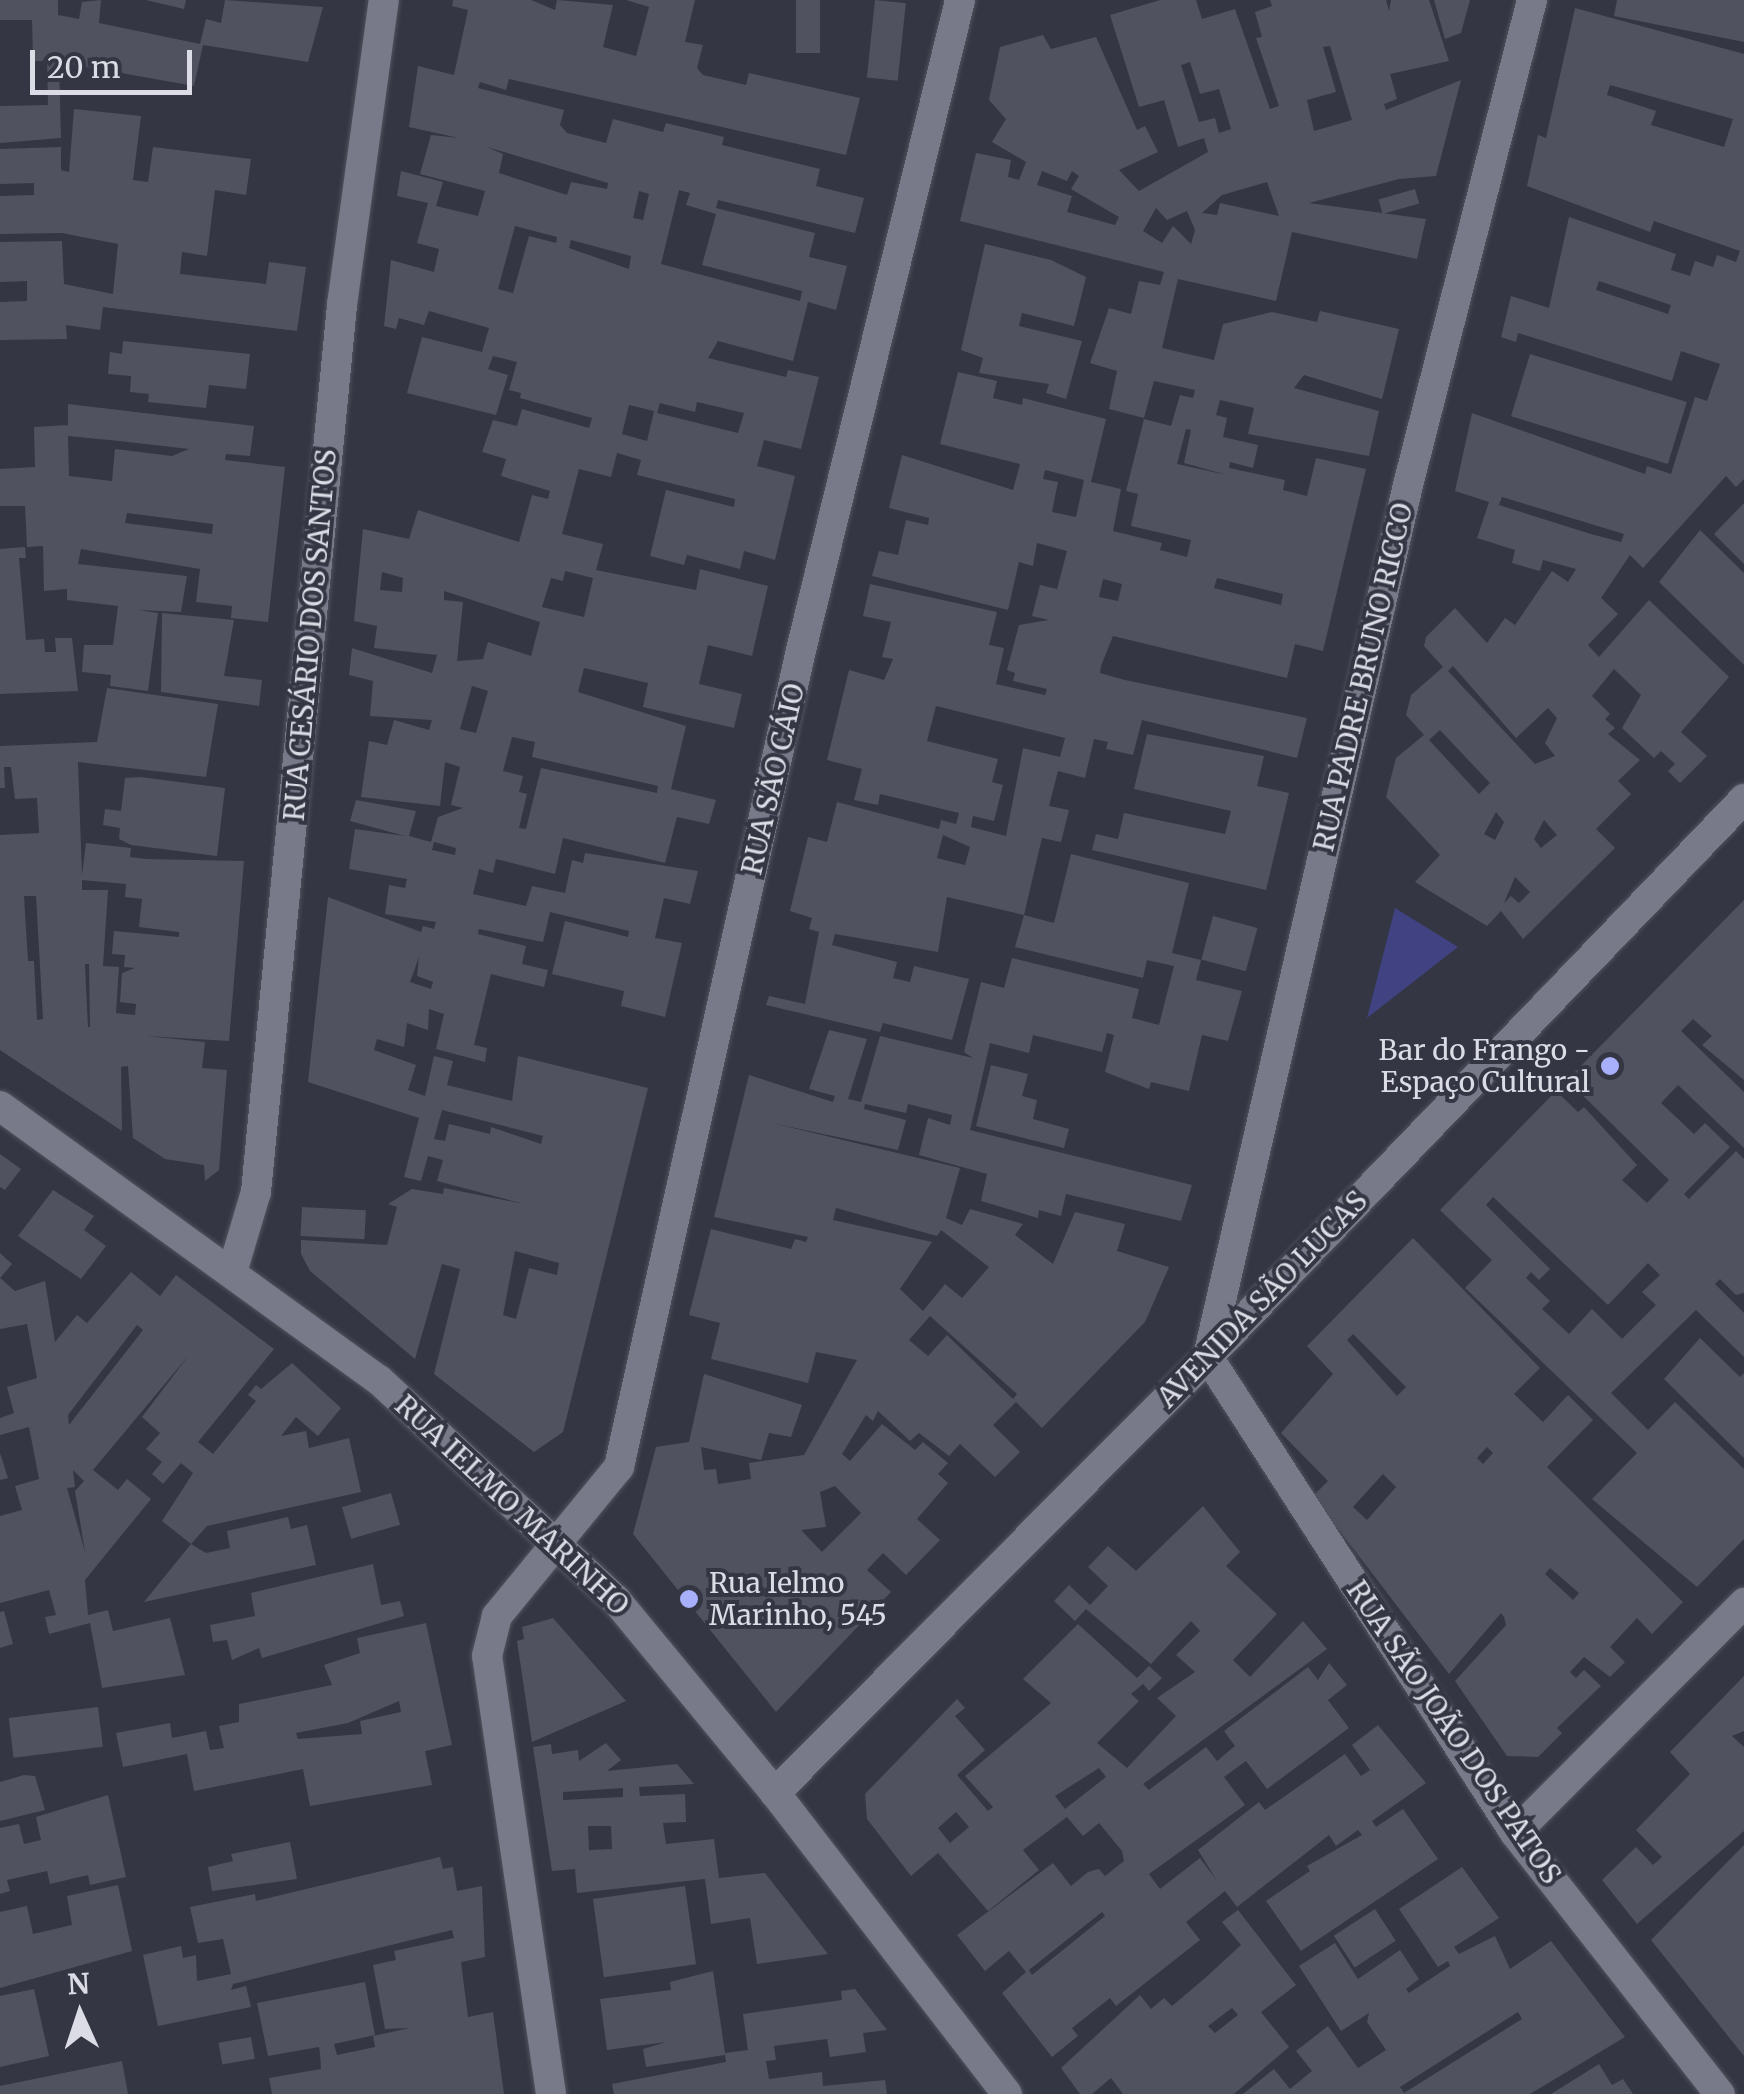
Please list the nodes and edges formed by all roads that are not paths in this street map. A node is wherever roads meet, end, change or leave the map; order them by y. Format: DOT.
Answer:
graph roads {
  1 [pos="384,0"];
  2 [pos="1532,0"];
  3 [pos="963,1"];
  4 [pos="1744,799"];
  5 [pos="0,1106"];
  6 [pos="233,1269"];
  7 [pos="1208,1357"];
  8 [pos="560,1544"];
  9 [pos="1744,1603"];
  10 [pos="774,1793"];
  11 [pos="1515,1833"];
  12 [pos="552,2094"];
  13 [pos="1007,2094"];
  14 [pos="1720,2094"];
  1 -- 6 [label="street, RUA CESÁRIO DOS SANTOS"];
  2 -- 7 [label="street, RUA PADRE BRUNO RICCO"];
  3 -- 8 [label="street, RUA SÃO CÁIO"];
  4 -- 7 [label="street, AVENIDA SÃO LUCAS"];
  5 -- 6 [label="street, RUA IELMO MARINHO"];
  6 -- 8 [label="street, RUA IELMO MARINHO"];
  7 -- 10 [label="street, AVENIDA SÃO LUCAS"];
  7 -- 11 [label="street, RUA SÃO JOÃO DOS PATOS"];
  8 -- 10 [label="street, RUA IELMO MARINHO"];
  8 -- 12 [label="street, RUA SÃO CÁIO"];
  9 -- 11 [label="street"];
  10 -- 13 [label="street, RUA IELMO MARINHO"];
  11 -- 14 [label="street, RUA SÃO JOÃO DOS PATOS"];
}
